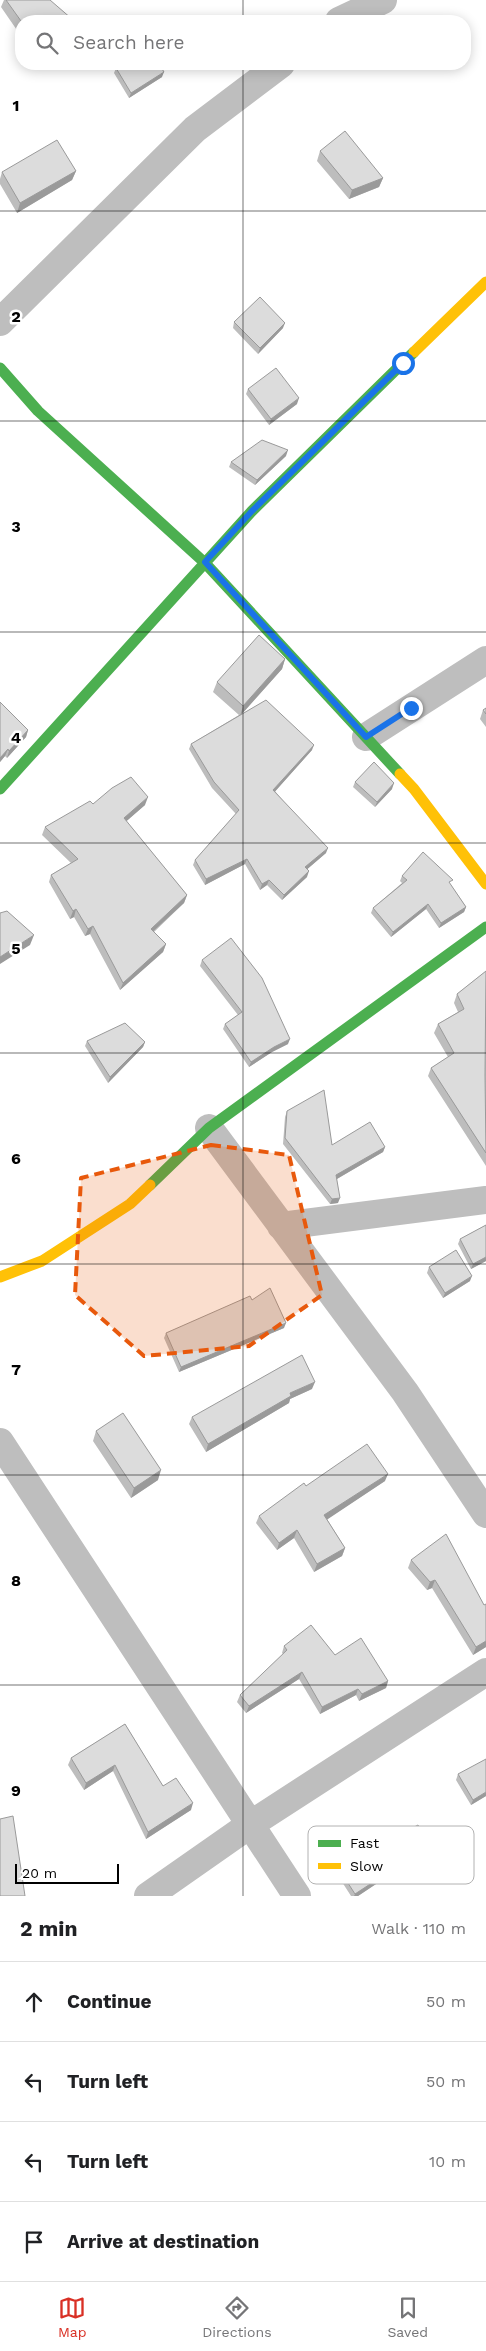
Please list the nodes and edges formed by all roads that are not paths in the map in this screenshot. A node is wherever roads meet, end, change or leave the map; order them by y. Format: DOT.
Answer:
graph roads {
  1 [pos="383,0"];
  2 [pos="352,15"];
  3 [pos="273,70"];
  4 [pos="486,282"];
  5 [pos="0,322"];
  6 [pos="0,368"];
  7 [pos="205,562"];
  8 [pos="486,660"];
  9 [pos="366,737"];
  10 [pos="0,789"];
  11 [pos="486,884"];
  12 [pos="486,927"];
  13 [pos="208,1128"];
  14 [pos="486,1200"];
  15 [pos="282,1226"];
  16 [pos="0,1277"];
  17 [pos="0,1442"];
  18 [pos="486,1514"];
  19 [pos="486,1672"];
  20 [pos="251,1824"];
  21 [pos="148,1896"];
  22 [pos="297,1896"];
  1 -- 2 [label="street"];
  3 -- 5 [label="street"];
  4 -- 7 [label="street"];
  6 -- 7 [label="street"];
  7 -- 9 [label="street"];
  7 -- 10 [label="street"];
  8 -- 9 [label="street"];
  9 -- 11 [label="street"];
  12 -- 13 [label="street"];
  13 -- 15 [label="street"];
  13 -- 16 [label="street"];
  14 -- 15 [label="street"];
  15 -- 18 [label="street"];
  17 -- 20 [label="street"];
  19 -- 20 [label="street"];
  20 -- 21 [label="street"];
  20 -- 22 [label="street"];
}
